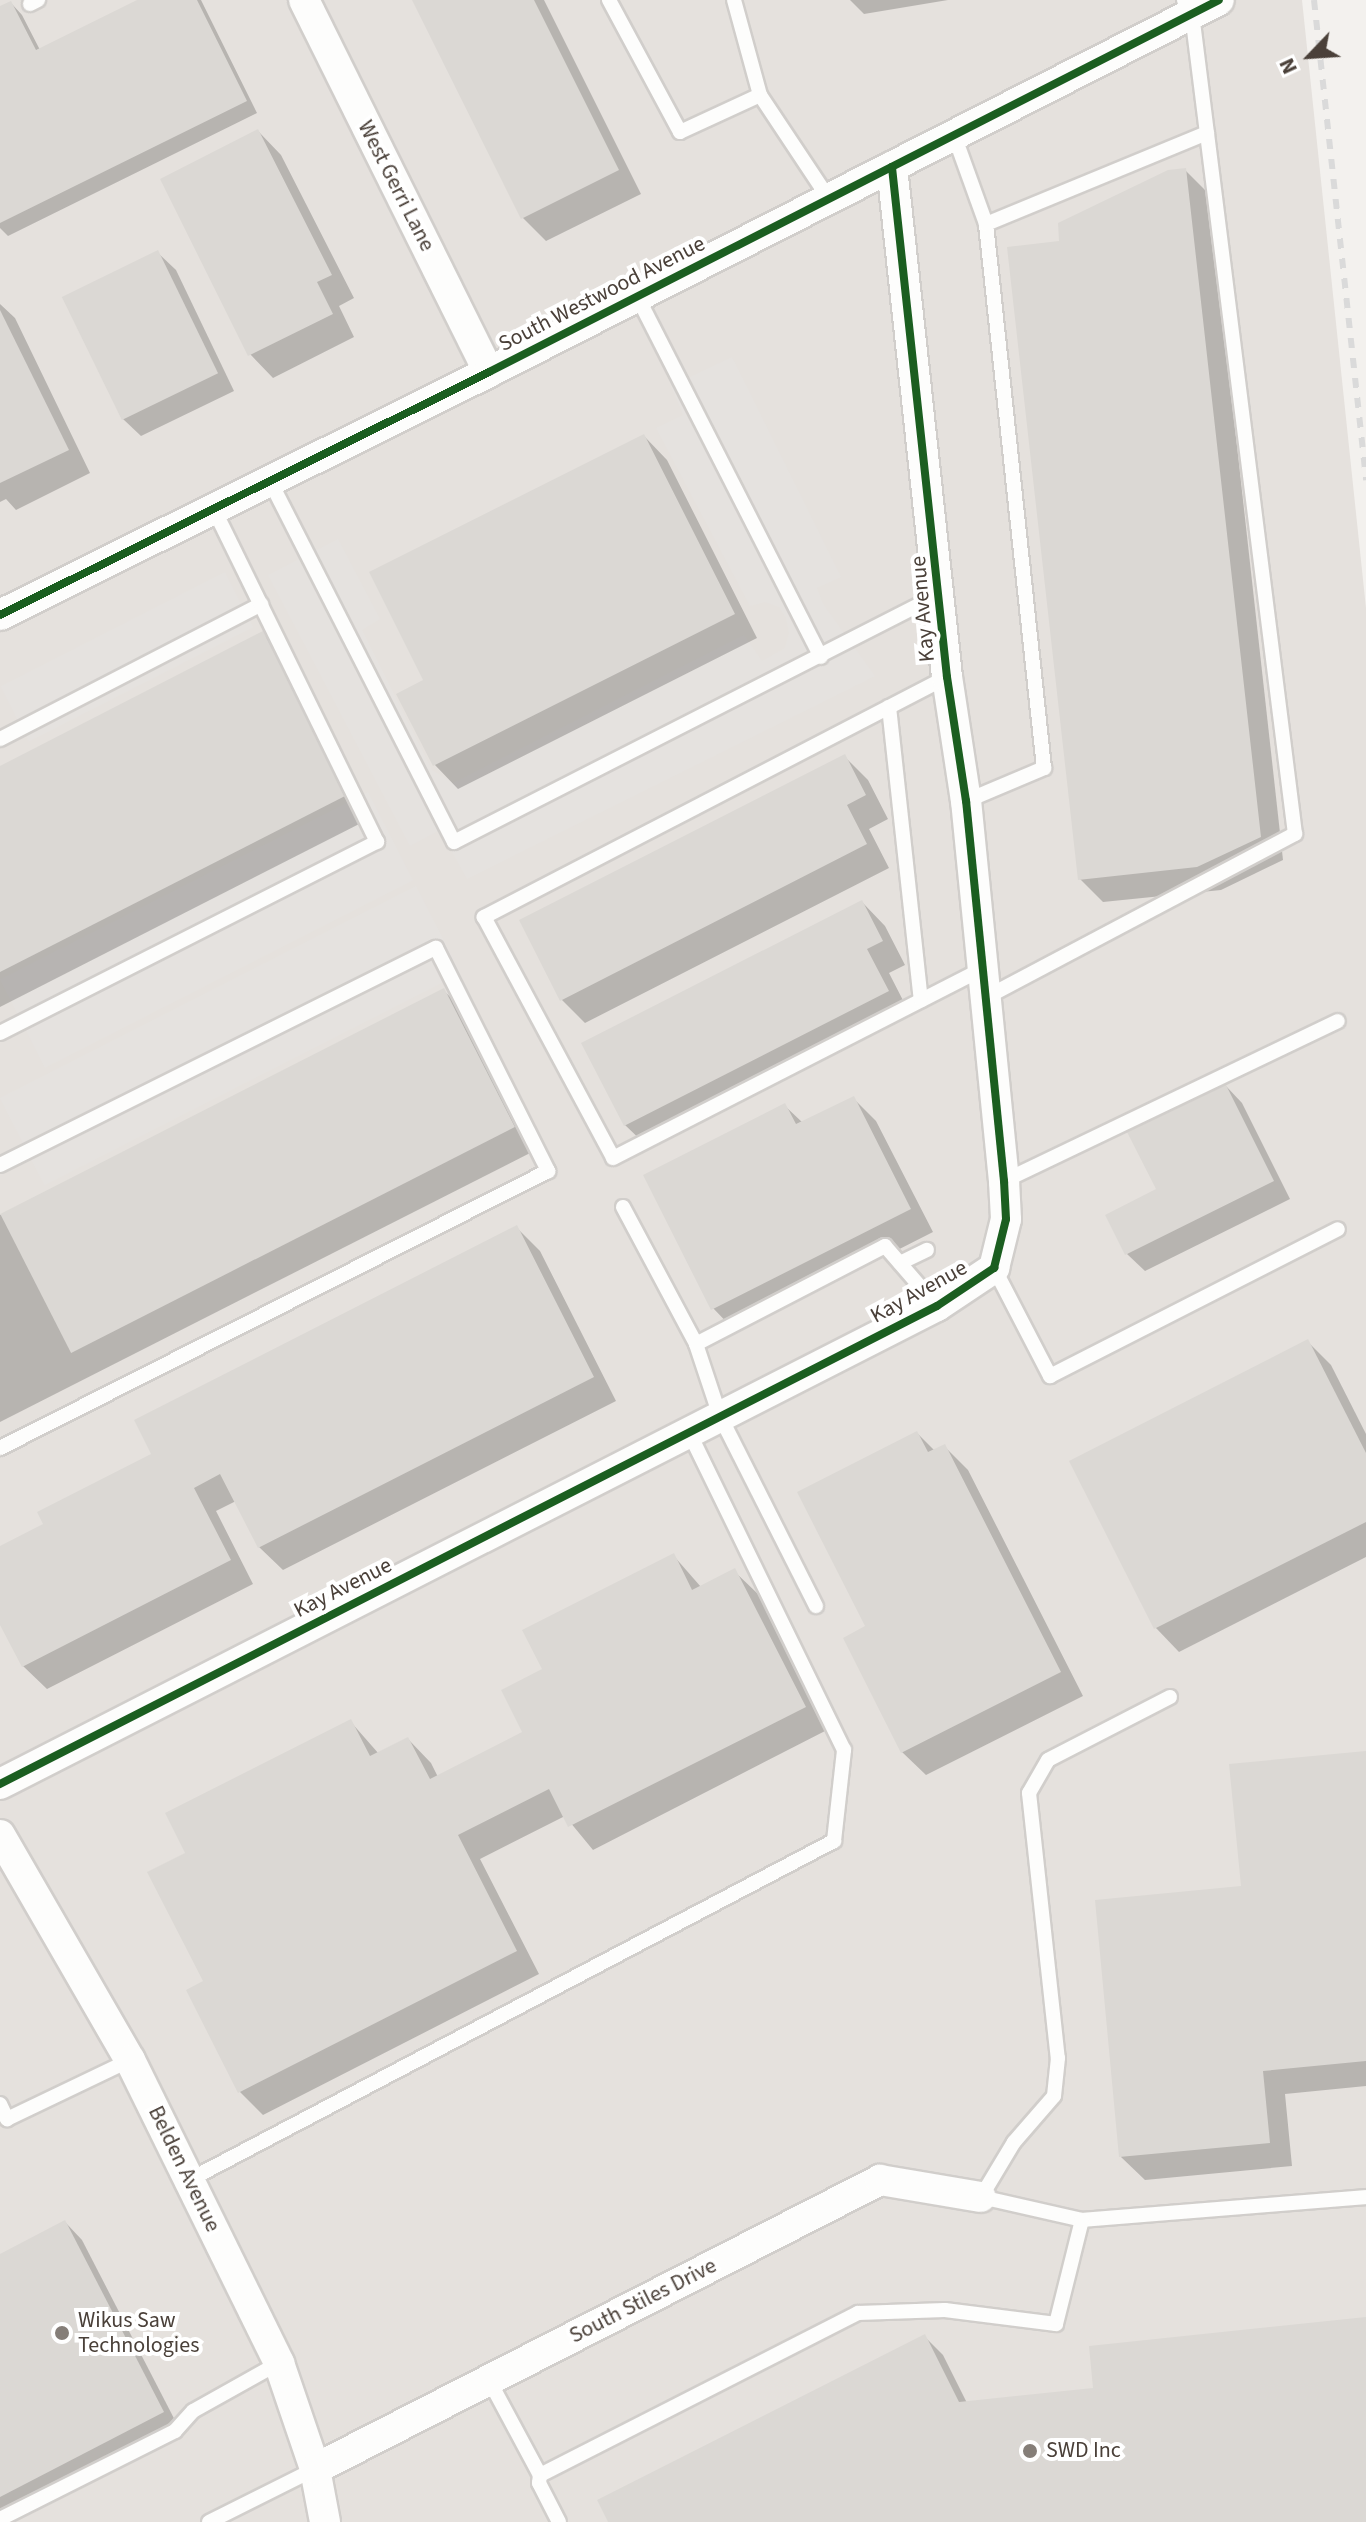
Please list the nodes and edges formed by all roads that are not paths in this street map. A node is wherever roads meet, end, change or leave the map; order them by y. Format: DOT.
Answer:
graph roads {
  1 [pos="304,0"];
  2 [pos="609,0"];
  3 [pos="734,0"];
  4 [pos="1219,0"];
  5 [pos="1188,7"];
  6 [pos="760,95"];
  7 [pos="1207,133"];
  8 [pos="954,135"];
  9 [pos="892,167"];
  10 [pos="829,199"];
  11 [pos="986,224"];
  12 [pos="637,296"];
  13 [pos="489,372"];
  14 [pos="270,481"];
  15 [pos="214,509"];
  16 [pos="941,593"];
  17 [pos="261,604"];
  18 [pos="4,607"];
  19 [pos="821,657"];
  20 [pos="947,677"];
  21 [pos="889,707"];
  22 [pos="0,739"];
  23 [pos="966,801"];
  24 [pos="983,984"];
  25 [pos="921,1000"];
  26 [pos="1338,1021"];
  27 [pos="0,1033"];
  28 [pos="0,1165"];
  29 [pos="1004,1181"];
  30 [pos="623,1207"];
  31 [pos="1338,1229"];
  32 [pos="927,1250"];
  33 [pos="900,1263"];
  34 [pos="994,1268"];
  35 [pos="937,1306"];
  36 [pos="696,1344"];
  37 [pos="720,1416"];
  38 [pos="689,1432"];
  39 [pos="0,1448"];
  40 [pos="816,1606"];
  41 [pos="1170,1697"];
  42 [pos="0,1784"];
  43 [pos="0,1835"];
  44 [pos="130,2060"];
  45 [pos="0,2104"];
  46 [pos="189,2180"];
  47 [pos="981,2197"];
  48 [pos="1366,2197"];
  49 [pos="1082,2220"];
  50 [pos="279,2363"];
  51 [pos="489,2380"];
  52 [pos="315,2469"];
  53 [pos="540,2475"];
  54 [pos="0,2519"];
  55 [pos="218,2520"];
  56 [pos="325,2522"];
  57 [pos="559,2522"];
  1 -- 13 [label="street, West Gerri Lane"];
  2 -- 6 [label="lane"];
  3 -- 6 [label="lane"];
  4 -- 5 [label="street, South Westwood Avenue"];
  5 -- 7 [label="lane"];
  5 -- 8 [label="street, South Westwood Avenue"];
  6 -- 10 [label="lane"];
  7 -- 11 [label="lane"];
  7 -- 24 [label="lane"];
  8 -- 9 [label="street, South Westwood Avenue"];
  8 -- 11 [label="lane"];
  9 -- 10 [label="street, South Westwood Avenue"];
  9 -- 16 [label="street, Kay Avenue"];
  10 -- 12 [label="street, South Westwood Avenue"];
  11 -- 23 [label="lane"];
  12 -- 13 [label="street, South Westwood Avenue"];
  12 -- 19 [label="lane"];
  13 -- 14 [label="street, South Westwood Avenue"];
  14 -- 15 [label="street, South Westwood Avenue"];
  14 -- 19 [label="lane"];
  15 -- 17 [label="lane"];
  15 -- 18 [label="street, South Westwood Avenue"];
  16 -- 19 [label="lane"];
  16 -- 20 [label="street, Kay Avenue"];
  17 -- 22 [label="lane"];
  17 -- 27 [label="lane"];
  20 -- 21 [label="lane"];
  20 -- 23 [label="street, Kay Avenue"];
  21 -- 25 [label="lane"];
  21 -- 25 [label="lane"];
  23 -- 24 [label="street, Kay Avenue"];
  24 -- 25 [label="lane"];
  24 -- 29 [label="street, Kay Avenue"];
  26 -- 29 [label="lane"];
  28 -- 39 [label="lane"];
  29 -- 34 [label="street, Kay Avenue"];
  30 -- 36 [label="lane"];
  31 -- 34 [label="lane"];
  32 -- 33 [label="lane"];
  33 -- 35 [label="lane"];
  33 -- 36 [label="lane"];
  34 -- 35 [label="street, Kay Avenue"];
  35 -- 37 [label="street, Kay Avenue"];
  36 -- 37 [label="lane"];
  37 -- 38 [label="street, Kay Avenue"];
  37 -- 40 [label="lane"];
  38 -- 42 [label="street, Kay Avenue"];
  38 -- 46 [label="lane"];
  41 -- 47 [label="lane"];
  43 -- 44 [label="street, Belden Avenue"];
  44 -- 45 [label="lane"];
  44 -- 46 [label="street, Belden Avenue"];
  46 -- 50 [label="street, Belden Avenue"];
  47 -- 49 [label="lane"];
  47 -- 51 [label="street, South Stiles Drive"];
  48 -- 49 [label="lane"];
  49 -- 53 [label="lane"];
  50 -- 52 [label="street, Belden Avenue"];
  50 -- 54 [label="lane"];
  51 -- 52 [label="street, South Stiles Drive"];
  51 -- 53 [label="lane"];
  52 -- 55 [label="lane"];
  52 -- 56 [label="street, Belden Avenue"];
  53 -- 57 [label="lane"];
}
